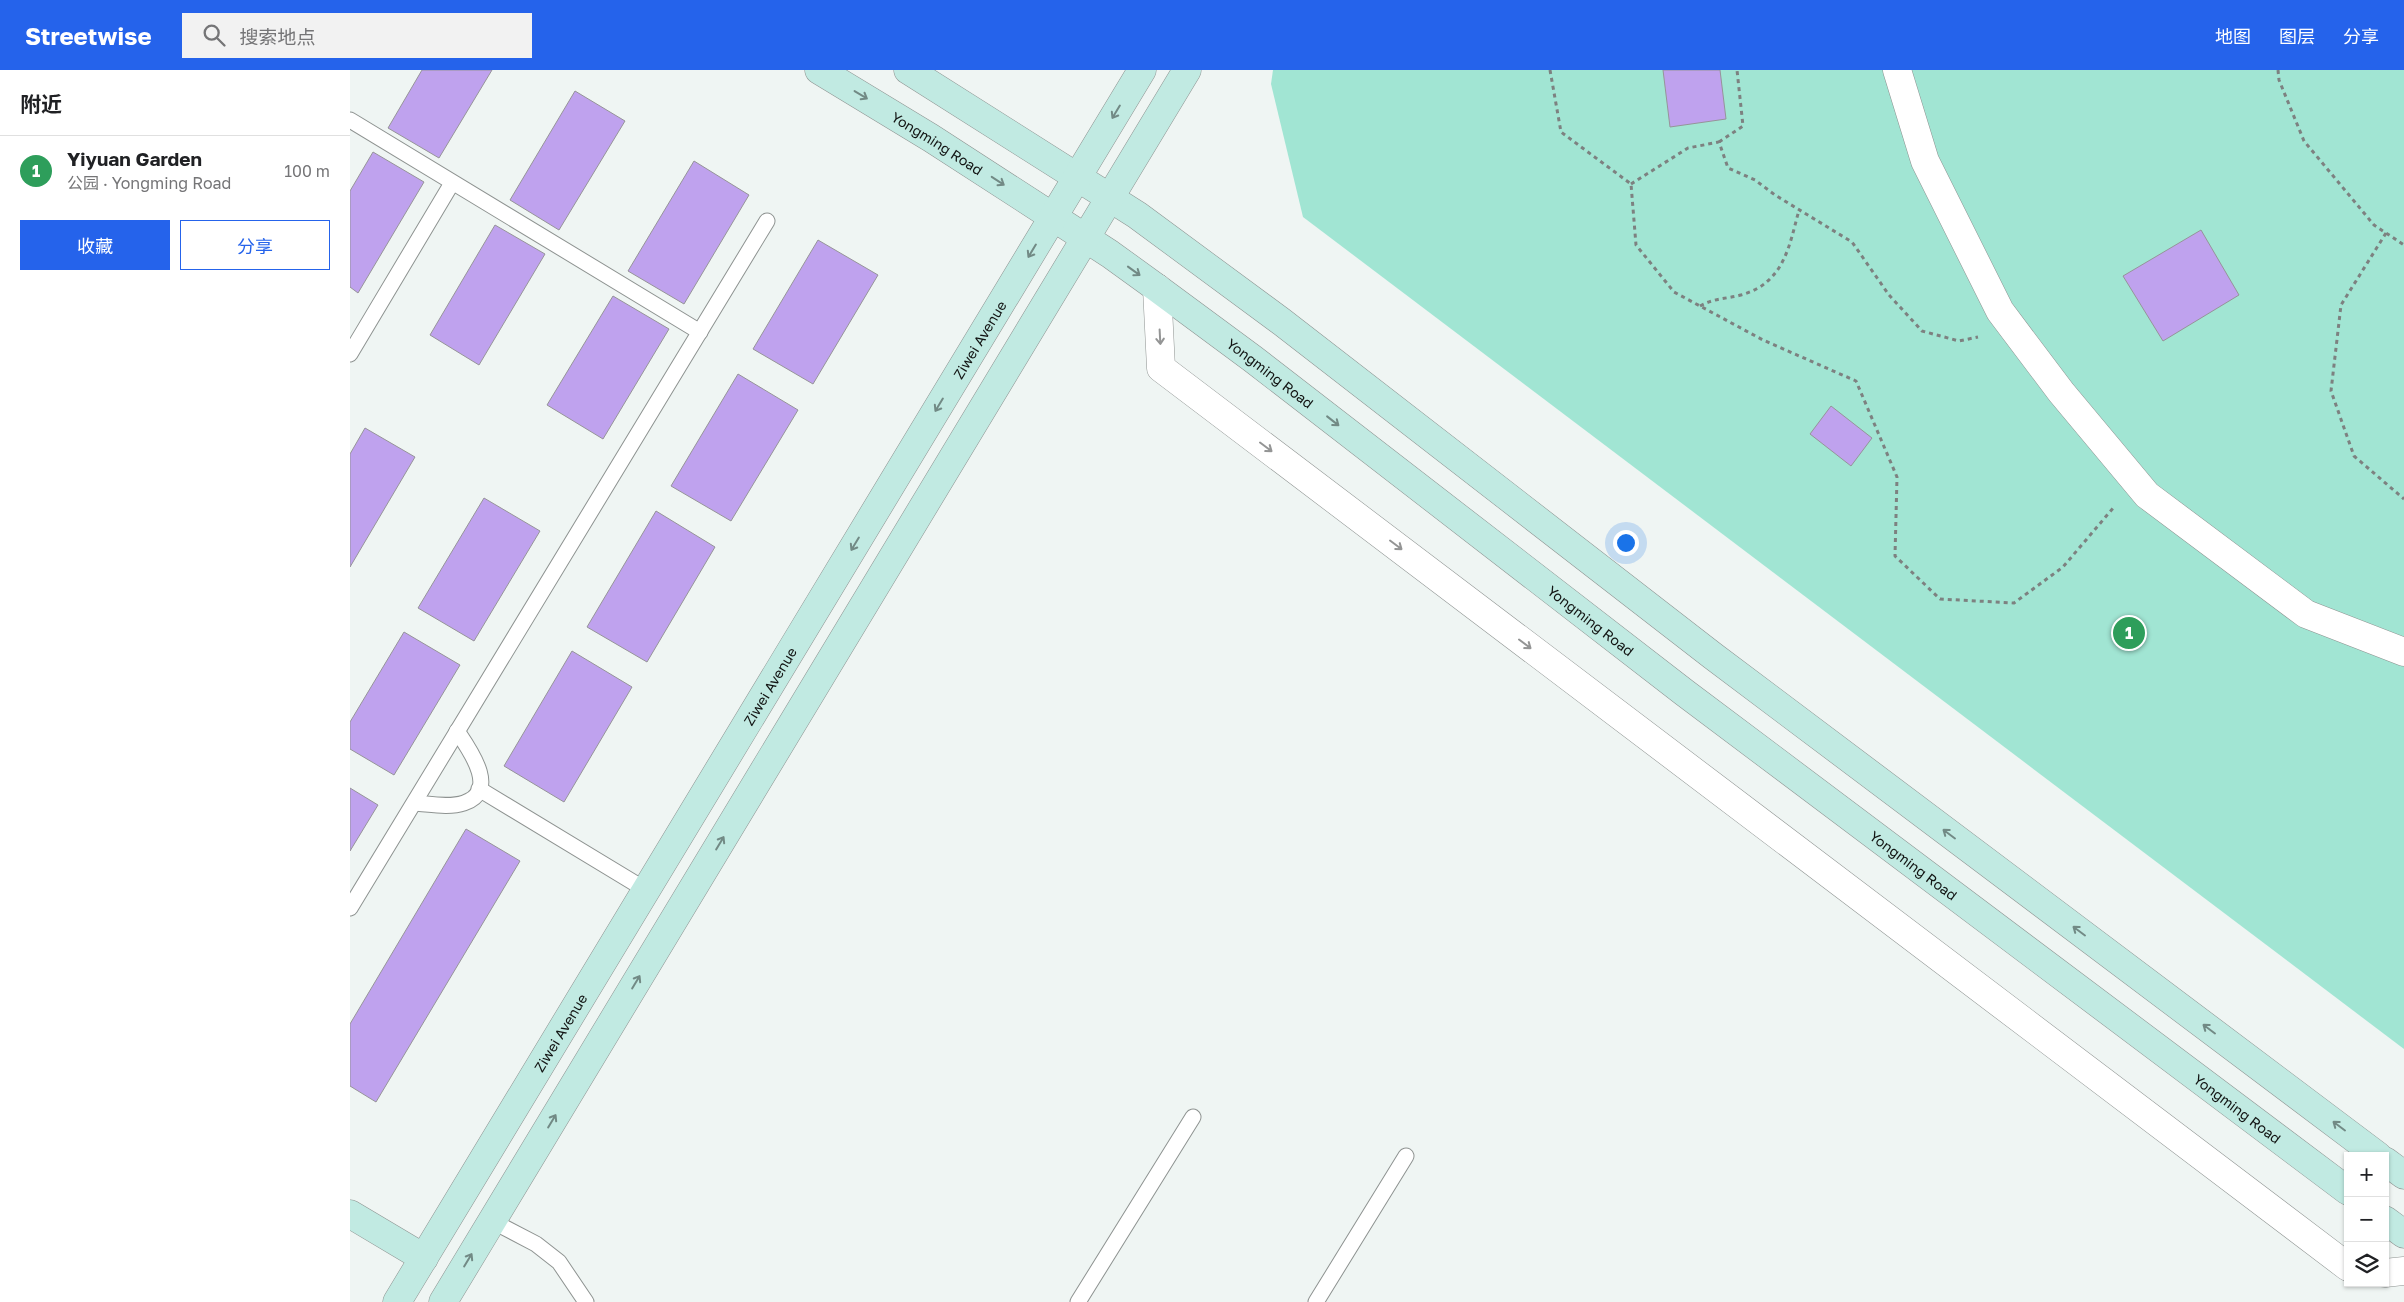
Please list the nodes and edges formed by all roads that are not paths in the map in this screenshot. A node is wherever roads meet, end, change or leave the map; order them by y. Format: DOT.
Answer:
graph roads {
  1 [pos="819,70"];
  2 [pos="908,70"];
  3 [pos="1142,70"];
  4 [pos="1188,70"];
  5 [pos="1897,70"];
  6 [pos="350,120"];
  7 [pos="1077,177"];
  8 [pos="452,183"];
  9 [pos="1110,198"];
  10 [pos="1053,216"];
  11 [pos="767,221"];
  12 [pos="1086,238"];
  13 [pos="1157,288"];
  14 [pos="700,332"];
  15 [pos="350,354"];
  16 [pos="2404,652"];
  17 [pos="457,732"];
  18 [pos="478,789"];
  19 [pos="414,803"];
  20 [pos="646,890"];
  21 [pos="350,908"];
  22 [pos="1193,1117"];
  23 [pos="2373,1152"];
  24 [pos="1406,1156"];
  25 [pos="2389,1164"];
  26 [pos="2404,1176"];
  27 [pos="2344,1189"];
  28 [pos="350,1214"];
  29 [pos="492,1221"];
  30 [pos="2389,1223"];
  31 [pos="2404,1234"];
  32 [pos="424,1258"];
  33 [pos="2344,1264"];
  34 [pos="2404,1271"];
  35 [pos="2389,1273"];
  36 [pos="397,1302"];
  37 [pos="443,1302"];
  38 [pos="586,1302"];
  39 [pos="1078,1302"];
  40 [pos="1316,1302"];
  1 -- 10 [label="street, Yongming Road, one-way"];
  2 -- 7 [label="street"];
  3 -- 7 [label="street, Ziwei Avenue, one-way"];
  4 -- 9 [label="street"];
  5 -- 16 [label="street"];
  6 -- 8 [label="lane"];
  7 -- 9 [label="street"];
  7 -- 10 [label="street, Ziwei Avenue"];
  8 -- 14 [label="lane"];
  8 -- 15 [label="lane"];
  9 -- 12 [label="street"];
  23 -- 9 [label="street, one-way"];
  10 -- 12 [label="street, Yongming Road"];
  10 -- 20 [label="street, Ziwei Avenue, one-way"];
  11 -- 14 [label="lane"];
  12 -- 13 [label="street, Yongming Road, one-way"];
  29 -- 12 [label="street, one-way"];
  13 -- 27 [label="street, Yongming Road, one-way"];
  13 -- 33 [label="street, one-way"];
  14 -- 17 [label="lane"];
  17 -- 18 [label="lane"];
  17 -- 19 [label="lane"];
  18 -- 19 [label="lane"];
  18 -- 20 [label="lane"];
  19 -- 21 [label="lane"];
  20 -- 32 [label="street, Ziwei Avenue"];
  22 -- 39 [label="lane"];
  24 -- 40 [label="lane"];
  25 -- 26 [label="street"];
  28 -- 32 [label="street"];
  37 -- 29 [label="street, one-way"];
  29 -- 38 [label="lane"];
  30 -- 31 [label="street"];
  32 -- 36 [label="street, Ziwei Avenue"];
  34 -- 35 [label="street"];
}
